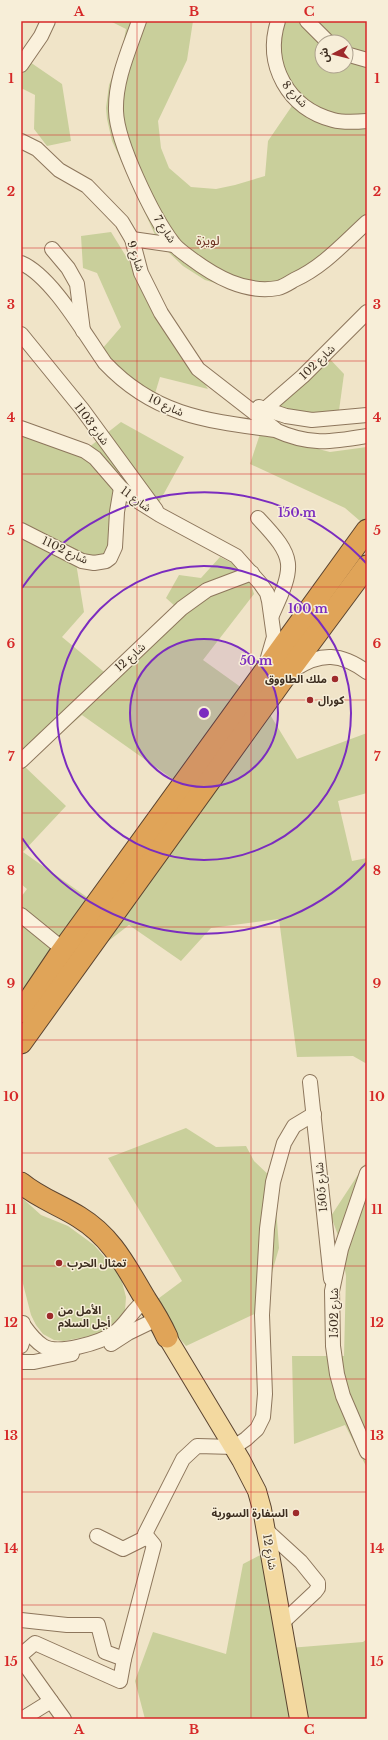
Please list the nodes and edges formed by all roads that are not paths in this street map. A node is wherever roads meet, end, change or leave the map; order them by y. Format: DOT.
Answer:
graph roads {
  1 [pos="48,21"];
  2 [pos="139,21"];
  3 [pos="278,21"];
  4 [pos="307,21"];
  5 [pos="320,34"];
  6 [pos="354,56"];
  7 [pos="367,60"];
  8 [pos="21,65"];
  9 [pos="367,121"];
  10 [pos="21,141"];
  11 [pos="367,222"];
  12 [pos="132,239"];
  13 [pos="174,245"];
  14 [pos="52,249"];
  15 [pos="21,263"];
  16 [pos="367,312"];
  17 [pos="84,333"];
  18 [pos="21,334"];
  19 [pos="243,403"];
  20 [pos="265,409"];
  21 [pos="367,415"];
  22 [pos="21,428"];
  23 [pos="275,430"];
  24 [pos="367,436"];
  25 [pos="121,488"];
  26 [pos="160,515"];
  27 [pos="258,518"];
  28 [pos="21,530"];
  29 [pos="367,530"];
  30 [pos="252,573"];
  31 [pos="363,575"];
  32 [pos="272,615"];
  33 [pos="367,671"];
  34 [pos="286,675"];
  35 [pos="260,677"];
  36 [pos="21,760"];
  37 [pos="21,915"];
  38 [pos="62,952"];
  39 [pos="21,986"];
  40 [pos="21,1012"];
  41 [pos="21,1043"];
  42 [pos="310,1082"];
  43 [pos="314,1114"];
  44 [pos="367,1173"];
  45 [pos="21,1183"];
  46 [pos="21,1191"];
  47 [pos="332,1291"];
  48 [pos="143,1302"];
  49 [pos="22,1319"];
  50 [pos="155,1321"];
  51 [pos="167,1337"];
  52 [pos="21,1346"];
  53 [pos="21,1362"];
  54 [pos="234,1447"];
  55 [pos="367,1452"];
  56 [pos="266,1530"];
  57 [pos="97,1536"];
  58 [pos="147,1537"];
  59 [pos="21,1620"];
  60 [pos="282,1623"];
  61 [pos="21,1655"];
  62 [pos="21,1659"];
  63 [pos="124,1659"];
  64 [pos="51,1701"];
  65 [pos="22,1719"];
  66 [pos="64,1719"];
  67 [pos="299,1719"];
  1 -- 8 [label="street"];
  2 -- 13 [label="street, شارع 7"];
  3 -- 9 [label="street, شارع 8"];
  4 -- 5 [label="street"];
  6 -- 7 [label="street"];
  10 -- 12 [label="street, شارع 9"];
  11 -- 13 [label="street, شارع 7"];
  12 -- 13 [label="street"];
  12 -- 19 [label="street, شارع 9"];
  14 -- 17 [label="street"];
  15 -- 17 [label="street, شارع 10"];
  16 -- 20 [label="street, شارع 102"];
  17 -- 23 [label="street, شارع 10"];
  18 -- 26 [label="street, شارع 1103"];
  19 -- 20 [label="street"];
  19 -- 23 [label="street, شارع 9"];
  20 -- 21 [label="street"];
  22 -- 25 [label="street, شارع 11"];
  23 -- 24 [label="street, شارع 10"];
  25 -- 26 [label="street, شارع 11"];
  25 -- 28 [label="street, شارع 1102"];
  26 -- 30 [label="street, شارع 11"];
  27 -- 32 [label="street"];
  29 -- 35 [label="highway"];
  30 -- 32 [label="street, شارع 11"];
  30 -- 36 [label="street, شارع 12"];
  31 -- 34 [label="highway"];
  32 -- 35 [label="street, شارع 11"];
  33 -- 34 [label="street"];
  34 -- 41 [label="highway"];
  35 -- 38 [label="highway"];
  37 -- 38 [label="street"];
  38 -- 39 [label="highway"];
  38 -- 40 [label="highway"];
  42 -- 43 [label="street, شارع 1505"];
  43 -- 47 [label="street, شارع 1505"];
  43 -- 54 [label="street"];
  44 -- 47 [label="street, شارع 1502"];
  45 -- 48 [label="highway"];
  46 -- 48 [label="highway"];
  47 -- 55 [label="street, شارع 1502"];
  48 -- 49 [label="street"];
  48 -- 50 [label="highway"];
  49 -- 52 [label="street"];
  50 -- 51 [label="highway"];
  50 -- 53 [label="street"];
  51 -- 54 [label="main road, شارع 12"];
  54 -- 56 [label="main road, شارع 12"];
  54 -- 58 [label="street"];
  56 -- 60 [label="main road, شارع 12"];
  56 -- 60 [label="street"];
  57 -- 58 [label="street"];
  58 -- 63 [label="street"];
  59 -- 63 [label="street"];
  60 -- 67 [label="main road, شارع 12"];
  61 -- 63 [label="street"];
  62 -- 64 [label="street"];
  64 -- 65 [label="street"];
  64 -- 66 [label="street"];
}
